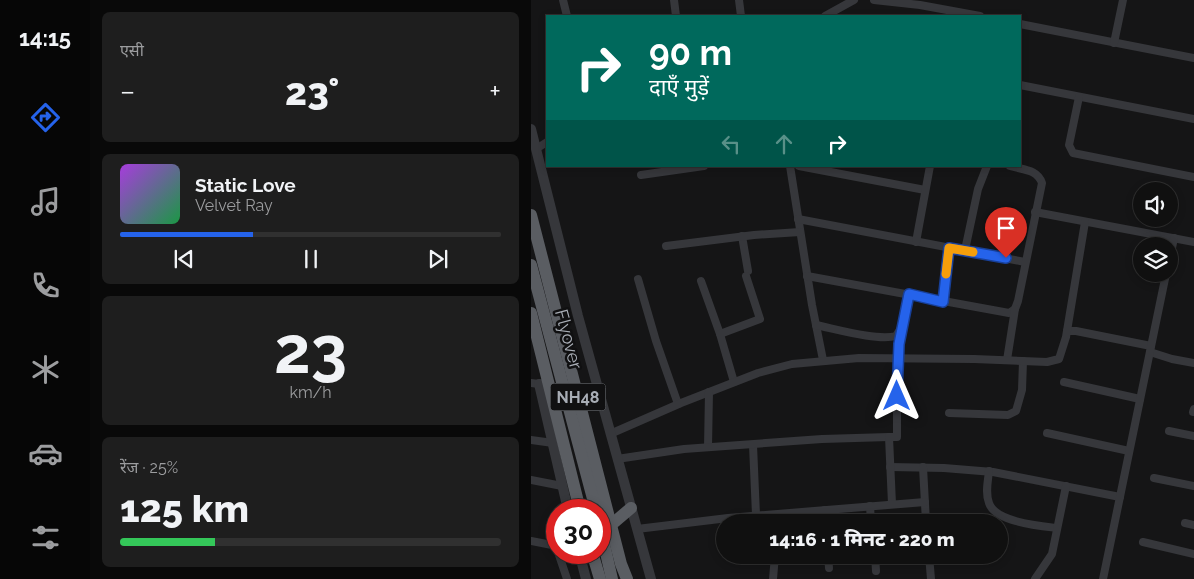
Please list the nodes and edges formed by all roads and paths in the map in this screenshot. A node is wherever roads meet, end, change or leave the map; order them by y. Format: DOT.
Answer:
graph roads {
  1 [pos="563,0"];
  2 [pos="674,0"];
  3 [pos="739,0"];
  4 [pos="854,0"];
  5 [pos="874,0"];
  6 [pos="1123,0"];
  7 [pos="894,1"];
  8 [pos="567,15"];
  9 [pos="676,15"];
  10 [pos="741,15"];
  11 [pos="827,15"];
  12 [pos="975,15"];
  13 [pos="1021,24"];
  14 [pos="1114,42"];
  15 [pos="1194,58"];
  16 [pos="1021,85"];
  17 [pos="1079,97"];
  18 [pos="1194,119"];
  19 [pos="531,129"];
  20 [pos="546,143"];
  21 [pos="536,149"];
  22 [pos="698,167"];
  23 [pos="790,167"];
  24 [pos="804,167"];
  25 [pos="845,167"];
  26 [pos="930,167"];
  27 [pos="987,167"];
  28 [pos="1014,167"];
  29 [pos="641,176"];
  30 [pos="847,176"];
  31 [pos="1194,177"];
  32 [pos="925,190"];
  33 [pos="1035,212"];
  34 [pos="531,215"];
  35 [pos="798,219"];
  36 [pos="1085,222"];
  37 [pos="800,232"];
  38 [pos="742,236"];
  39 [pos="1168,237"];
  40 [pos="1178,239"];
  41 [pos="916,242"];
  42 [pos="1194,242"];
  43 [pos="666,246"];
  44 [pos="949,248"];
  45 [pos="965,250"];
  46 [pos="1025,262"];
  47 [pos="531,265"];
  48 [pos="807,276"];
  49 [pos="638,279"];
  50 [pos="701,281"];
  51 [pos="1165,282"];
  52 [pos="909,294"];
  53 [pos="943,302"];
  54 [pos="1015,308"];
  55 [pos="531,313"];
  56 [pos="816,325"];
  57 [pos="901,330"];
  58 [pos="1067,332"];
  59 [pos="720,334"];
  60 [pos="1151,349"];
  61 [pos="897,358"];
  62 [pos="823,360"];
  63 [pos="1007,360"];
  64 [pos="1023,361"];
  65 [pos="1194,363"];
  66 [pos="734,382"];
  67 [pos="1064,382"];
  68 [pos="540,384"];
  69 [pos="709,392"];
  70 [pos="1140,399"];
  71 [pos="678,404"];
  72 [pos="949,413"];
  73 [pos="1169,431"];
  74 [pos="1047,433"];
  75 [pos="610,434"];
  76 [pos="1194,436"];
  77 [pos="889,437"];
  78 [pos="531,440"];
  79 [pos="553,443"];
  80 [pos="753,445"];
  81 [pos="708,448"];
  82 [pos="1129,451"];
  83 [pos="617,459"];
  84 [pos="890,467"];
  85 [pos="923,467"];
  86 [pos="989,471"];
  87 [pos="1154,478"];
  88 [pos="531,480"];
  89 [pos="562,486"];
  90 [pos="1066,486"];
  91 [pos="1194,486"];
  92 [pos="1120,497"];
  93 [pos="565,499"];
  94 [pos="577,499"];
  95 [pos="593,499"];
  96 [pos="599,499"];
  97 [pos="925,502"];
  98 [pos="892,504"];
  99 [pos="870,506"];
  100 [pos="631,508"];
  101 [pos="825,510"];
  102 [pos="756,514"];
  103 [pos="777,514"];
  104 [pos="825,514"];
  105 [pos="870,514"];
  106 [pos="926,514"];
  107 [pos="716,520"];
  108 [pos="611,522"];
  109 [pos="1185,523"];
  110 [pos="1194,525"];
  111 [pos="1057,528"];
  112 [pos="637,529"];
  113 [pos="611,540"];
  114 [pos="531,541"];
  115 [pos="1143,542"];
  116 [pos="546,545"];
  117 [pos="1194,554"];
  118 [pos="562,564"];
  119 [pos="582,564"];
  120 [pos="596,564"];
  121 [pos="610,564"];
  122 [pos="774,564"];
  123 [pos="829,564"];
  124 [pos="876,564"];
  125 [pos="930,564"];
  126 [pos="829,568"];
  127 [pos="876,571"];
  128 [pos="567,579"];
  129 [pos="586,579"];
  130 [pos="600,579"];
  131 [pos="612,579"];
  132 [pos="627,579"];
  133 [pos="651,579"];
  134 [pos="773,579"];
  135 [pos="931,579"];
  136 [pos="1035,579"];
  137 [pos="1103,579"];
  1 -- 8 [label="street"];
  2 -- 9 [label="street"];
  3 -- 10 [label="street"];
  4 -- 11 [label="street"];
  5 -- 7 [label="street"];
  6 -- 14 [label="street"];
  7 -- 12 [label="street"];
  13 -- 14 [label="street"];
  14 -- 15 [label="street"];
  16 -- 17 [label="street"];
  17 -- 18 [label="street"];
  17 -- 31 [label="street"];
  19 -- 21 [label="street"];
  20 -- 21 [label="street"];
  21 -- 75 [label="street"];
  22 -- 29 [label="street"];
  23 -- 35 [label="street"];
  24 -- 30 [label="street"];
  25 -- 30 [label="street"];
  26 -- 32 [label="street"];
  27 -- 45 [label="street"];
  28 -- 33 [label="street"];
  30 -- 32 [label="street"];
  32 -- 41 [label="street"];
  33 -- 36 [label="street"];
  33 -- 46 [label="street"];
  34 -- 96 [label="highway, NH48"];
  35 -- 37 [label="street"];
  35 -- 41 [label="street"];
  36 -- 39 [label="street"];
  36 -- 58 [label="street"];
  37 -- 38 [label="street"];
  37 -- 48 [label="street"];
  38 -- 43 [label="street"];
  38 -- 59 [label="street"];
  40 -- 42 [label="street"];
  41 -- 44 [label="street"];
  44 -- 45 [label="street"];
  44 -- 53 [label="street"];
  45 -- 46 [label="street"];
  46 -- 54 [label="street"];
  47 -- 95 [label="highway, Flyover / NH48"];
  48 -- 52 [label="street"];
  48 -- 56 [label="street"];
  49 -- 71 [label="street"];
  50 -- 59 [label="street"];
  51 -- 60 [label="street"];
  52 -- 53 [label="street"];
  52 -- 57 [label="street"];
  53 -- 54 [label="street"];
  54 -- 63 [label="street"];
  55 -- 68 [label="highway"];
  56 -- 57 [label="street"];
  56 -- 62 [label="street"];
  57 -- 61 [label="street"];
  58 -- 60 [label="street"];
  58 -- 64 [label="street"];
  59 -- 66 [label="street"];
  60 -- 65 [label="street"];
  60 -- 70 [label="street"];
  61 -- 62 [label="street"];
  61 -- 63 [label="street"];
  61 -- 77 [label="street"];
  62 -- 66 [label="street"];
  63 -- 64 [label="street"];
  64 -- 72 [label="street"];
  66 -- 69 [label="street"];
  67 -- 70 [label="street"];
  68 -- 79 [label="street"];
  68 -- 94 [label="highway"];
  69 -- 71 [label="street"];
  69 -- 81 [label="street"];
  70 -- 82 [label="street"];
  71 -- 75 [label="street"];
  73 -- 76 [label="street"];
  74 -- 82 [label="street"];
  75 -- 83 [label="street"];
  77 -- 80 [label="street"];
  77 -- 84 [label="street"];
  78 -- 79 [label="street"];
  79 -- 89 [label="street"];
  80 -- 81 [label="street"];
  80 -- 102 [label="street"];
  81 -- 83 [label="street"];
  82 -- 92 [label="street"];
  83 -- 100 [label="street"];
  84 -- 85 [label="street"];
  84 -- 98 [label="street"];
  85 -- 86 [label="street"];
  85 -- 97 [label="street"];
  86 -- 90 [label="street"];
  86 -- 111 [label="street"];
  87 -- 91 [label="street"];
  88 -- 89 [label="street"];
  89 -- 93 [label="street"];
  90 -- 92 [label="street"];
  90 -- 111 [label="street"];
  92 -- 137 [label="street"];
  97 -- 98 [label="street"];
  97 -- 106 [label="street"];
  98 -- 99 [label="street"];
  99 -- 101 [label="street"];
  99 -- 105 [label="street"];
  100 -- 108 [label="highway"];
  100 -- 112 [label="street"];
  101 -- 103 [label="street"];
  101 -- 104 [label="street"];
  107 -- 112 [label="street"];
  109 -- 110 [label="street"];
  111 -- 136 [label="street"];
  112 -- 133 [label="street"];
  113 -- 132 [label="highway, NH48"];
  114 -- 116 [label="street"];
  115 -- 117 [label="street"];
  118 -- 128 [label="street"];
  119 -- 129 [label="street"];
  120 -- 130 [label="highway"];
  121 -- 131 [label="highway, NH48"];
  122 -- 134 [label="street"];
  123 -- 126 [label="street"];
  124 -- 127 [label="street"];
  125 -- 135 [label="street"];
}
